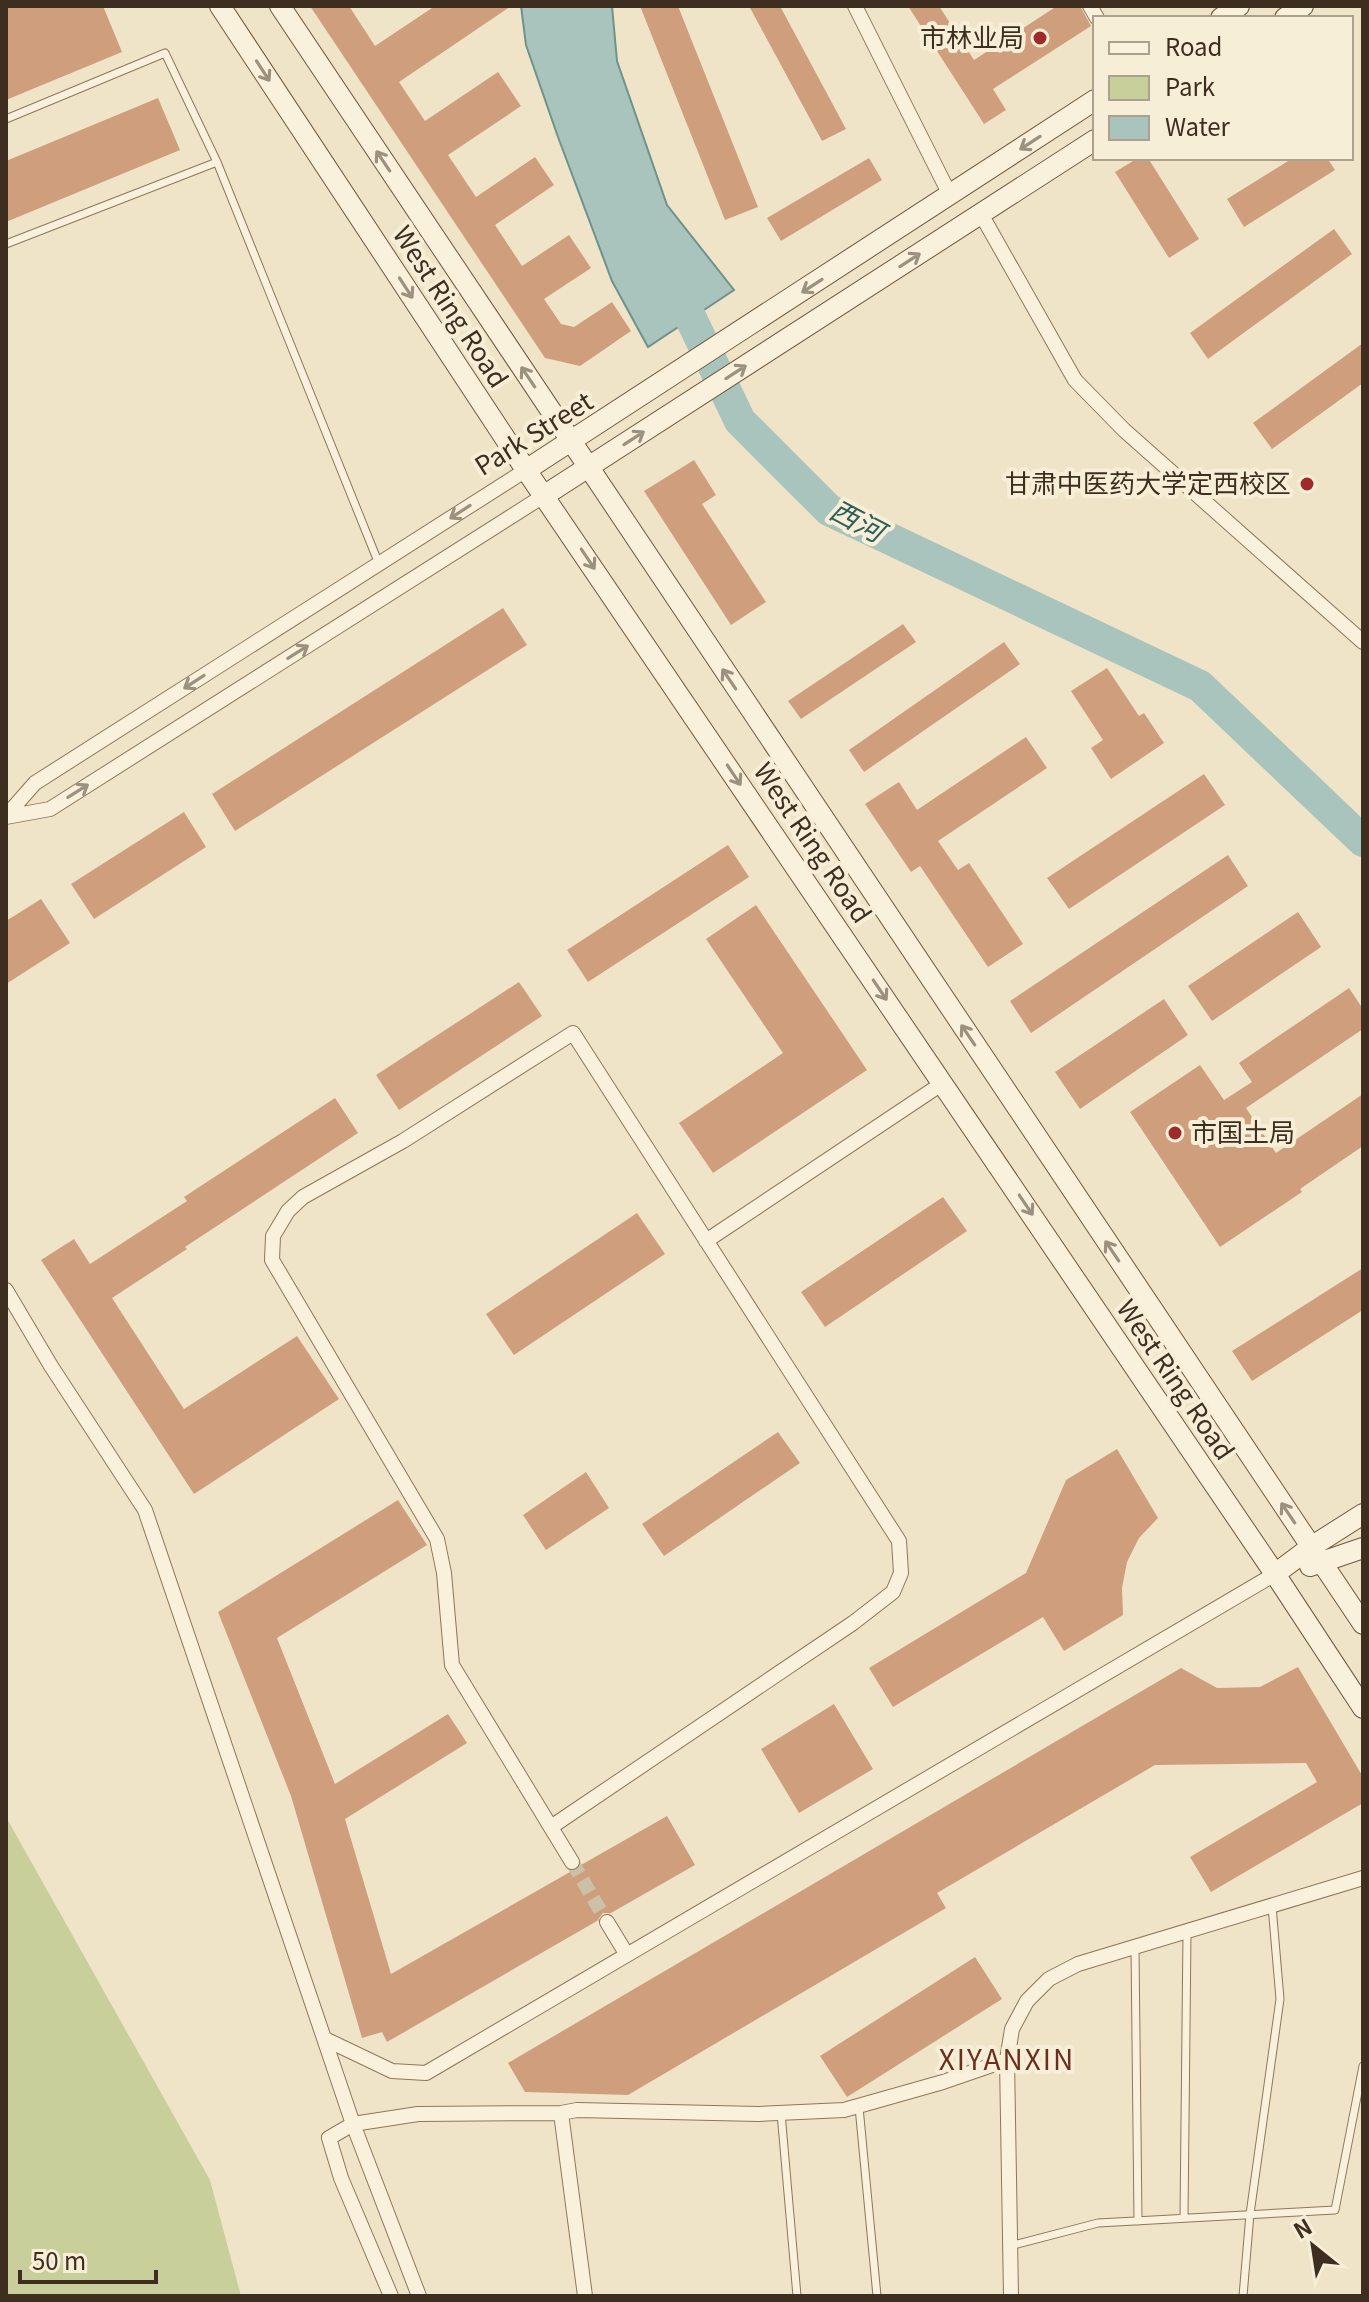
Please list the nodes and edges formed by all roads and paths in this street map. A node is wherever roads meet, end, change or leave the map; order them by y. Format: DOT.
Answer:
graph roads {
  1 [pos="220,6"];
  2 [pos="280,6"];
  3 [pos="855,6"];
  4 [pos="1093,101"];
  5 [pos="6,119"];
  6 [pos="1093,141"];
  7 [pos="217,162"];
  8 [pos="950,195"];
  9 [pos="981,214"];
  10 [pos="6,244"];
  11 [pos="571,442"];
  12 [pos="588,468"];
  13 [pos="526,470"];
  14 [pos="545,495"];
  15 [pos="379,564"];
  16 [pos="1363,642"];
  17 [pos="6,816"];
  18 [pos="943,1083"];
  19 [pos="706,1241"];
  20 [pos="6,1290"];
  21 [pos="1363,1514"];
  22 [pos="1363,1548"];
  23 [pos="1316,1555"];
  24 [pos="1275,1574"];
  25 [pos="1363,1624"];
  26 [pos="1363,1708"];
  27 [pos="551,1827"];
  28 [pos="572,1862"];
  29 [pos="1363,1878"];
  30 [pos="1272,1906"];
  31 [pos="607,1922"];
  32 [pos="1187,1933"];
  33 [pos="1135,1948"];
  34 [pos="627,1955"];
  35 [pos="325,2039"];
  36 [pos="1007,2060"];
  37 [pos="1363,2066"];
  38 [pos="859,2106"];
  39 [pos="561,2113"];
  40 [pos="781,2113"];
  41 [pos="353,2124"];
  42 [pos="1250,2214"];
  43 [pos="1184,2218"];
  44 [pos="1138,2221"];
  45 [pos="1010,2246"];
  46 [pos="391,2296"];
  47 [pos="419,2296"];
  48 [pos="585,2296"];
  49 [pos="797,2296"];
  50 [pos="877,2296"];
  51 [pos="1011,2296"];
  52 [pos="1243,2296"];
  1 -- 13 [label="main road, West Ring Road, one-way"];
  11 -- 2 [label="main road, West Ring Road, one-way"];
  3 -- 8 [label="street"];
  4 -- 8 [label="main road, Park Street, one-way"];
  5 -- 7 [label="lane"];
  6 -- 9 [label="main road, Park Street"];
  7 -- 10 [label="lane"];
  7 -- 15 [label="lane"];
  8 -- 11 [label="main road, Park Street, one-way"];
  12 -- 9 [label="main road, Park Street, one-way"];
  9 -- 16 [label="street"];
  11 -- 12 [label="main road, West Ring Road"];
  11 -- 13 [label="main road, Park Street"];
  12 -- 14 [label="main road, Park Street"];
  23 -- 12 [label="main road, West Ring Road, one-way"];
  13 -- 14 [label="main road, West Ring Road"];
  13 -- 15 [label="street, Park Street, one-way"];
  17 -- 14 [label="street, Park Street, one-way"];
  14 -- 18 [label="main road, West Ring Road, one-way"];
  15 -- 17 [label="street, Park Street, one-way"];
  18 -- 19 [label="street"];
  18 -- 24 [label="main road, West Ring Road, one-way"];
  19 -- 27 [label="street"];
  19 -- 27 [label="street"];
  20 -- 35 [label="street"];
  21 -- 23 [label="main road"];
  22 -- 23 [label="main road"];
  23 -- 24 [label="main road"];
  23 -- 25 [label="main road, West Ring Road"];
  24 -- 26 [label="main road, West Ring Road"];
  24 -- 34 [label="street"];
  27 -- 28 [label="street"];
  29 -- 30 [label="street"];
  30 -- 32 [label="street"];
  30 -- 42 [label="lane"];
  31 -- 34 [label="street"];
  32 -- 33 [label="street"];
  32 -- 43 [label="lane"];
  33 -- 36 [label="street"];
  33 -- 44 [label="lane"];
  34 -- 35 [label="street"];
  35 -- 41 [label="street"];
  36 -- 38 [label="street"];
  36 -- 45 [label="street"];
  37 -- 42 [label="lane"];
  38 -- 40 [label="street"];
  38 -- 50 [label="lane"];
  39 -- 40 [label="street"];
  39 -- 41 [label="street"];
  39 -- 48 [label="street"];
  40 -- 49 [label="lane"];
  41 -- 46 [label="street"];
  41 -- 47 [label="street"];
  42 -- 43 [label="lane"];
  42 -- 52 [label="lane"];
  43 -- 44 [label="lane"];
  44 -- 45 [label="lane"];
  45 -- 51 [label="street"];
}
